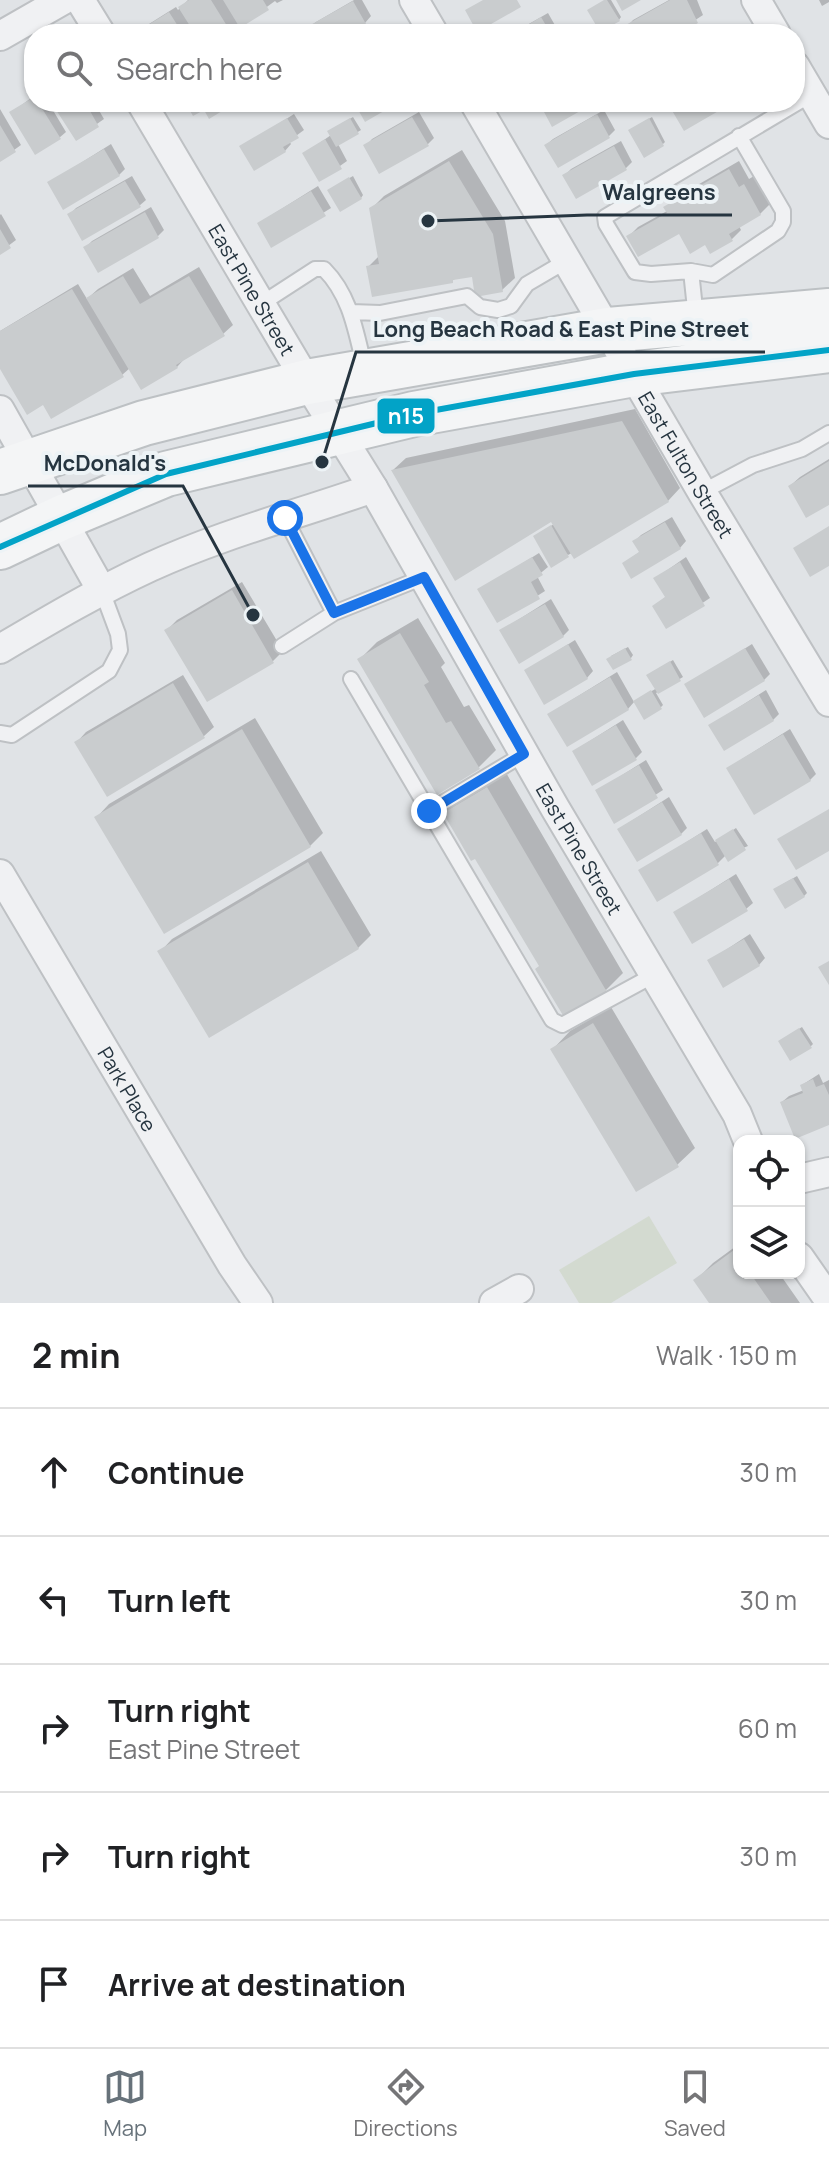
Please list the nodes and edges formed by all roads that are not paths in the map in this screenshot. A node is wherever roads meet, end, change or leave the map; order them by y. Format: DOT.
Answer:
graph roads {
  1 [pos="63,0"];
  2 [pos="80,0"];
  3 [pos="414,0"];
  4 [pos="756,0"];
  5 [pos="95,24"];
  6 [pos="428,24"];
  7 [pos="770,24"];
  8 [pos="0,36"];
  9 [pos="805,82"];
  10 [pos="812,94"];
  11 [pos="805,98"];
  12 [pos="147,112"];
  13 [pos="480,112"];
  14 [pos="781,112"];
  15 [pos="829,124"];
  16 [pos="739,136"];
  17 [pos="568,260"];
  18 [pos="691,271"];
  19 [pos="261,304"];
  20 [pos="829,311"];
  21 [pos="351,312"];
  22 [pos="697,322"];
  23 [pos="608,330"];
  24 [pos="829,350"];
  25 [pos="365,371"];
  26 [pos="634,374"];
  27 [pos="307,382"];
  28 [pos="0,410"];
  29 [pos="338,433"];
  30 [pos="829,433"];
  31 [pos="15,467"];
  32 [pos="373,488"];
  33 [pos="702,492"];
  34 [pos="61,518"];
  35 [pos="285,518"];
  36 [pos="0,547"];
  37 [pos="424,577"];
  38 [pos="102,591"];
  39 [pos="334,613"];
  40 [pos="282,646"];
  41 [pos="0,649"];
  42 [pos="351,679"];
  43 [pos="829,702"];
  44 [pos="0,733"];
  45 [pos="524,754"];
  46 [pos="429,811"];
  47 [pos="0,874"];
  48 [pos="654,975"];
  49 [pos="746,1135"];
  50 [pos="829,1172"];
  51 [pos="805,1178"];
  52 [pos="805,1266"];
  53 [pos="525,1296"];
  54 [pos="829,1300"];
  55 [pos="258,1303"];
  56 [pos="494,1303"];
  1 -- 8 [label="street"];
  2 -- 5 [label="street"];
  3 -- 6 [label="street"];
  4 -- 7 [label="street"];
  9 -- 10 [label="street"];
  10 -- 11 [label="lane"];
  10 -- 15 [label="street"];
  12 -- 19 [label="street, East Pine Street"];
  13 -- 17 [label="street, East Fulton Street"];
  14 -- 16 [label="lane"];
  16 -- 18 [label="lane"];
  16 -- 18 [label="lane"];
  17 -- 21 [label="lane"];
  17 -- 23 [label="street, East Fulton Street"];
  18 -- 22 [label="lane"];
  19 -- 21 [label="lane"];
  19 -- 27 [label="street, East Pine Street"];
  20 -- 22 [label="main road"];
  21 -- 25 [label="lane"];
  22 -- 23 [label="main road"];
  23 -- 25 [label="main road"];
  23 -- 26 [label="street, East Fulton Street"];
  24 -- 26 [label="main road"];
  25 -- 27 [label="main road"];
  26 -- 29 [label="main road"];
  26 -- 33 [label="street, East Fulton Street"];
  27 -- 29 [label="street, East Pine Street"];
  27 -- 31 [label="main road"];
  28 -- 31 [label="street"];
  29 -- 32 [label="street, East Pine Street"];
  29 -- 34 [label="main road"];
  30 -- 33 [label="lane"];
  31 -- 34 [label="street"];
  32 -- 35 [label="street"];
  32 -- 37 [label="street, East Pine Street"];
  33 -- 43 [label="street, East Fulton Street"];
  34 -- 36 [label="main road"];
  34 -- 38 [label="street"];
  35 -- 38 [label="street"];
  35 -- 39 [label="lane"];
  37 -- 39 [label="lane"];
  37 -- 45 [label="street, East Pine Street"];
  38 -- 41 [label="street"];
  38 -- 44 [label="lane"];
  39 -- 40 [label="lane"];
  42 -- 46 [label="lane"];
  45 -- 46 [label="lane"];
  45 -- 48 [label="street, East Pine Street"];
  46 -- 48 [label="lane"];
  47 -- 55 [label="street, Park Place"];
  48 -- 49 [label="street, East Pine Street"];
  50 -- 51 [label="street"];
  52 -- 54 [label="street"];
  53 -- 56 [label="street"];
}
